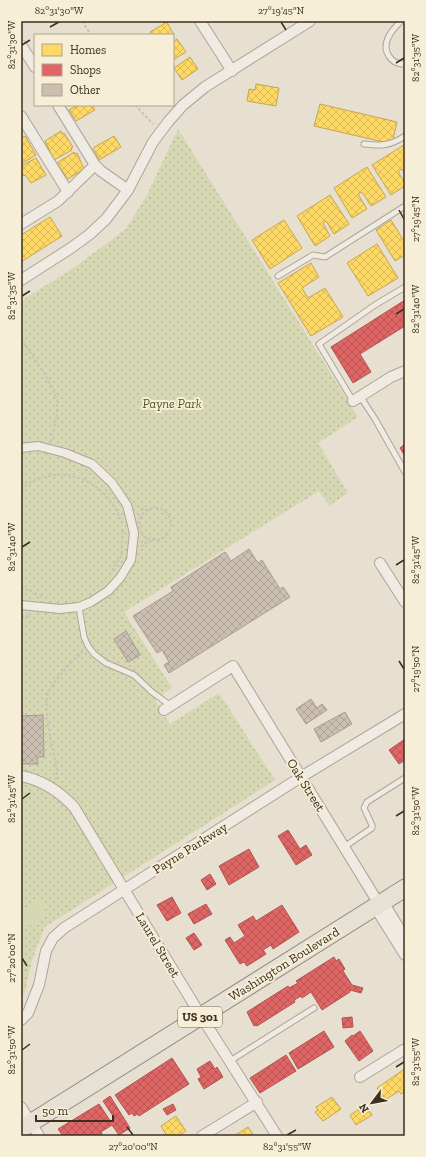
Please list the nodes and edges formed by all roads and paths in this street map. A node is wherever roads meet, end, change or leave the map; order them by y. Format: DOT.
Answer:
graph roads {
  1 [pos="82,21"];
  2 [pos="200,21"];
  3 [pos="310,21"];
  4 [pos="402,21"];
  5 [pos="90,34"];
  6 [pos="21,45"];
  7 [pos="405,64"];
  8 [pos="34,65"];
  9 [pos="232,71"];
  10 [pos="59,106"];
  11 [pos="136,106"];
  12 [pos="21,116"];
  13 [pos="160,132"];
  14 [pos="405,136"];
  15 [pos="364,144"];
  16 [pos="95,165"];
  17 [pos="128,190"];
  18 [pos="68,192"];
  19 [pos="405,206"];
  20 [pos="21,224"];
  21 [pos="278,276"];
  22 [pos="21,280"];
  23 [pos="405,287"];
  24 [pos="21,339"];
  25 [pos="405,371"];
  26 [pos="357,399"];
  27 [pos="51,442"];
  28 [pos="21,448"];
  29 [pos="405,472"];
  30 [pos="21,489"];
  31 [pos="132,503"];
  32 [pos="119,507"];
  33 [pos="149,510"];
  34 [pos="122,520"];
  35 [pos="124,526"];
  36 [pos="380,563"];
  37 [pos="118,567"];
  38 [pos="115,572"];
  39 [pos="21,587"];
  40 [pos="49,598"];
  41 [pos="405,602"];
  42 [pos="21,604"];
  43 [pos="78,607"];
  44 [pos="88,646"];
  45 [pos="167,708"];
  46 [pos="405,714"];
  47 [pos="21,776"];
  48 [pos="301,777"];
  49 [pos="405,778"];
  50 [pos="56,790"];
  51 [pos="344,847"];
  52 [pos="405,888"];
  53 [pos="124,889"];
  54 [pos="379,904"];
  55 [pos="405,938"];
  56 [pos="405,955"];
  57 [pos="314,1008"];
  58 [pos="201,1016"];
  59 [pos="21,1020"];
  60 [pos="405,1049"];
  61 [pos="230,1061"];
  62 [pos="360,1077"];
  63 [pos="257,1102"];
  64 [pos="21,1107"];
  65 [pos="30,1130"];
  66 [pos="202,1136"];
  67 [pos="278,1136"];
  1 -- 5 [label="path"];
  2 -- 9 [label="street"];
  3 -- 9 [label="street"];
  4 -- 7 [label="lane"];
  6 -- 8 [label="street"];
  9 -- 13 [label="street"];
  10 -- 16 [label="street"];
  11 -- 13 [label="path"];
  12 -- 18 [label="street"];
  13 -- 17 [label="street"];
  14 -- 15 [label="lane"];
  16 -- 17 [label="street"];
  16 -- 18 [label="street"];
  17 -- 22 [label="street"];
  18 -- 20 [label="street"];
  19 -- 21 [label="lane"];
  23 -- 26 [label="lane"];
  24 -- 27 [label="path"];
  25 -- 26 [label="street"];
  26 -- 29 [label="lane"];
  28 -- 43 [label="street"];
  30 -- 38 [label="path"];
  31 -- 33 [label="path"];
  32 -- 34 [label="path"];
  33 -- 33 [label="path"];
  35 -- 37 [label="path"];
  36 -- 41 [label="street"];
  39 -- 40 [label="path"];
  42 -- 43 [label="street"];
  43 -- 44 [label="lane"];
  44 -- 45 [label="lane"];
  44 -- 50 [label="path"];
  45 -- 48 [label="street, Oak Street"];
  46 -- 48 [label="street, Payne Parkway"];
  47 -- 50 [label="street, Laurel Street"];
  48 -- 51 [label="street, Oak Street"];
  48 -- 53 [label="street, Payne Parkway"];
  49 -- 51 [label="lane"];
  50 -- 53 [label="street, Laurel Street"];
  51 -- 54 [label="street, Oak Street"];
  52 -- 54 [label="main road, Washington Boulevard / US 301"];
  53 -- 58 [label="street, Laurel Street"];
  53 -- 59 [label="street, Payne Parkway"];
  54 -- 55 [label="street"];
  54 -- 56 [label="street"];
  54 -- 58 [label="main road, Washington Boulevard / US 301"];
  57 -- 61 [label="lane"];
  58 -- 61 [label="street, Laurel Street"];
  58 -- 65 [label="main road, Washington Boulevard / US 301"];
  60 -- 62 [label="street"];
  61 -- 63 [label="street, Laurel Street"];
  63 -- 66 [label="street"];
  63 -- 67 [label="street, Laurel Street"];
  64 -- 65 [label="street"];
}
